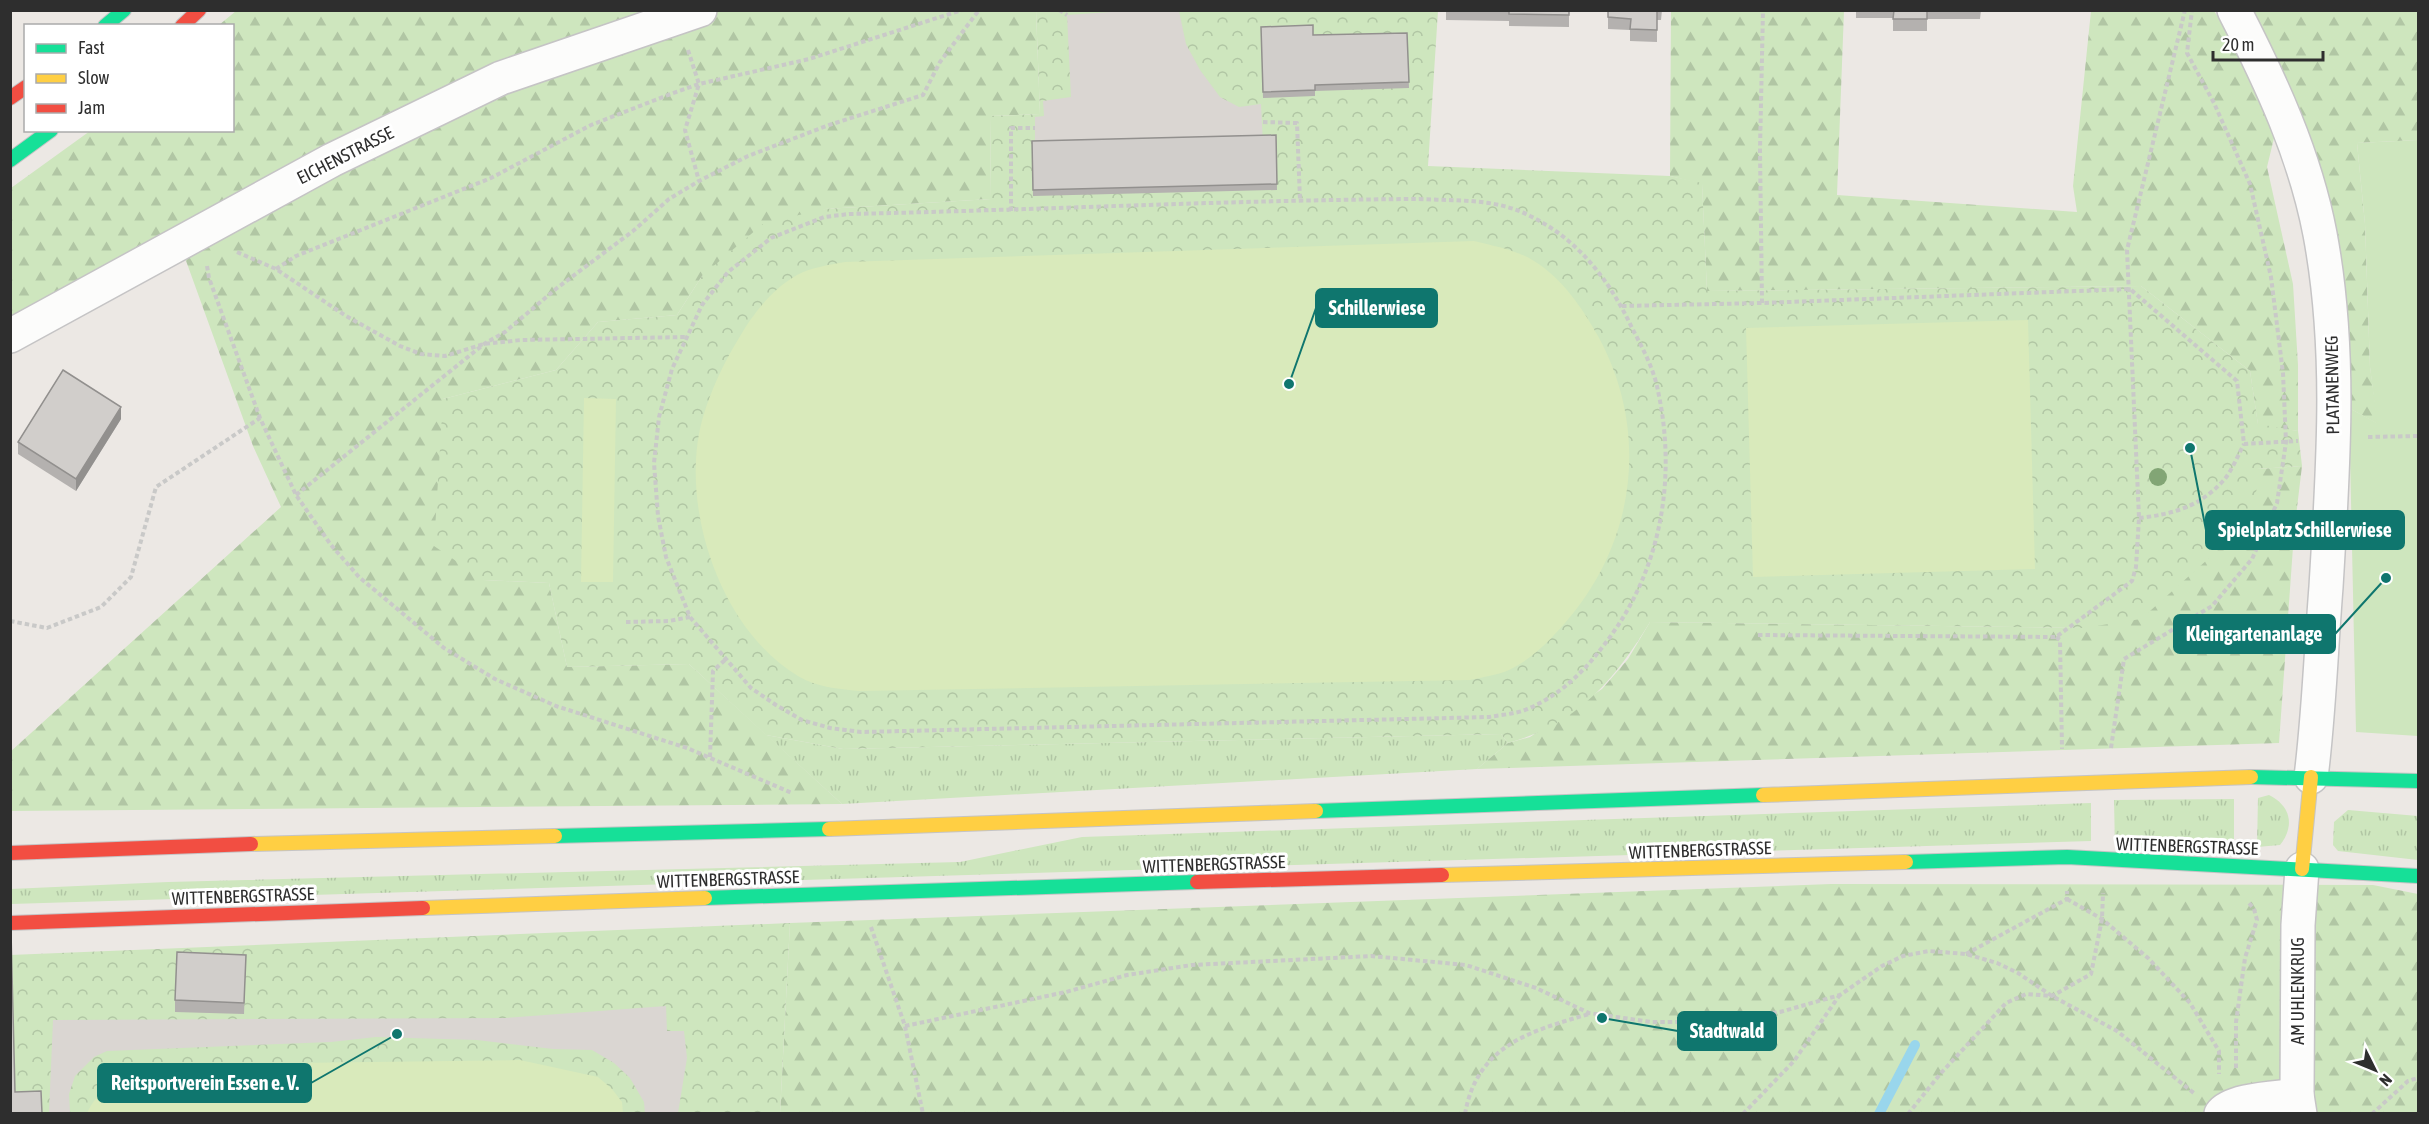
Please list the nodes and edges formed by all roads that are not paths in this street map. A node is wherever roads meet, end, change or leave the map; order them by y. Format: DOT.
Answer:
graph roads {
  1 [pos="124,10"];
  2 [pos="199,10"];
  3 [pos="2234,10"];
  4 [pos="692,13"];
  5 [pos="107,24"];
  6 [pos="184,24"];
  7 [pos="24,88"];
  8 [pos="10,98"];
  9 [pos="48,132"];
  10 [pos="10,160"];
  11 [pos="10,336"];
  12 [pos="2311,777"];
  13 [pos="2418,781"];
  14 [pos="10,853"];
  15 [pos="2302,868"];
  16 [pos="2418,876"];
  17 [pos="10,922"];
  18 [pos="2219,1100"];
  19 [pos="2298,1104"];
  1 -- 5 [label="main road"];
  2 -- 6 [label="main road"];
  3 -- 12 [label="street, PLATANENWEG"];
  4 -- 11 [label="street, EICHENSTRASSE"];
  7 -- 8 [label="main road"];
  9 -- 10 [label="main road"];
  12 -- 13 [label="main road"];
  12 -- 14 [label="main road"];
  12 -- 15 [label="main road"];
  15 -- 16 [label="main road, WITTENBERGSTRASSE"];
  15 -- 17 [label="main road, WITTENBERGSTRASSE"];
  15 -- 19 [label="street, AM UHLENKRUG"];
  18 -- 19 [label="street"];
}
